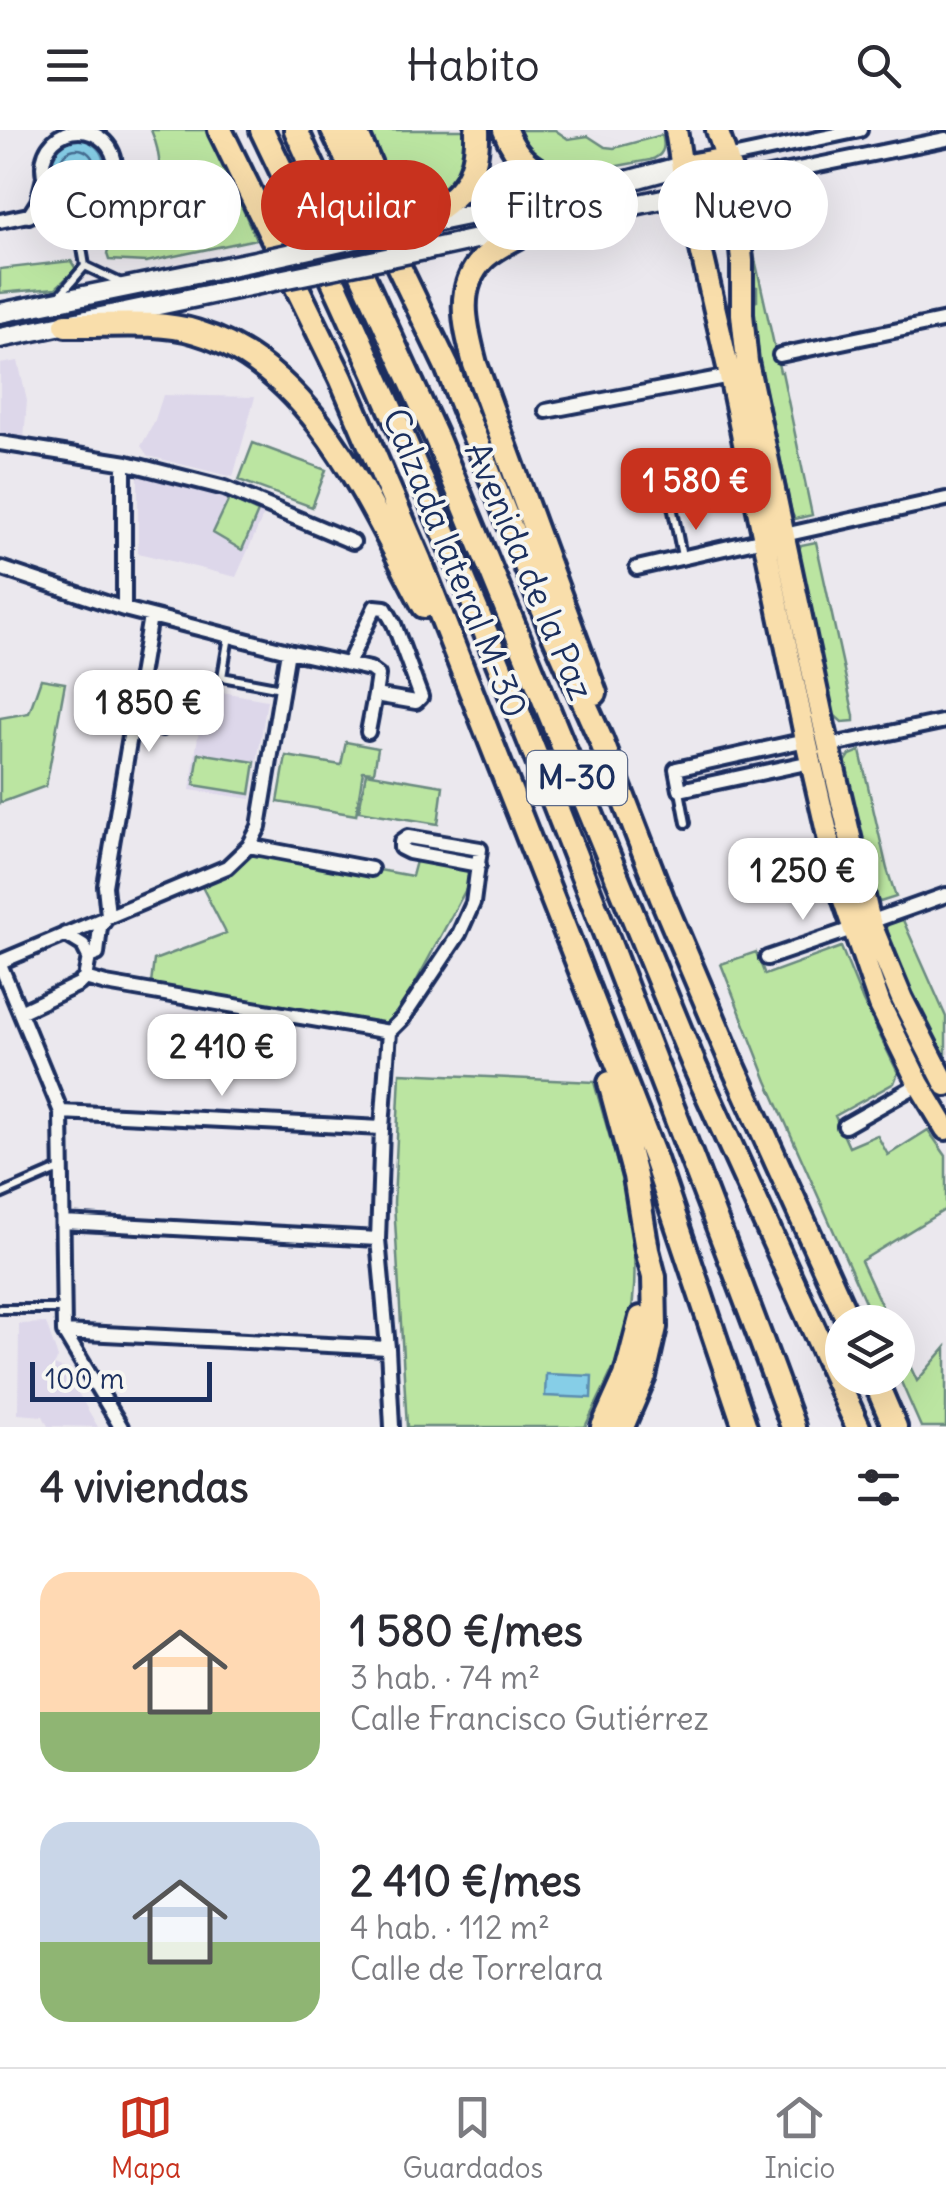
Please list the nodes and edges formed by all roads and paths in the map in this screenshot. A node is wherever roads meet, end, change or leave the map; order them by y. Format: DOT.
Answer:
graph roads {
  1 [pos="220,130"];
  2 [pos="262,130"];
  3 [pos="296,130"];
  4 [pos="322,130"];
  5 [pos="333,130"];
  6 [pos="355,130"];
  7 [pos="478,130"];
  8 [pos="505,130"];
  9 [pos="676,130"];
  10 [pos="718,130"];
  11 [pos="860,130"];
  12 [pos="946,139"];
  13 [pos="727,158"];
  14 [pos="44,160"];
  15 [pos="114,160"];
  16 [pos="339,160"];
  17 [pos="348,160"];
  18 [pos="524,160"];
  19 [pos="681,160"];
  20 [pos="716,160"];
  21 [pos="828,163"];
  22 [pos="451,199"];
  23 [pos="30,213"];
  24 [pos="28,216"];
  25 [pos="0,221"];
  26 [pos="471,241"];
  27 [pos="82,250"];
  28 [pos="305,250"];
  29 [pos="391,250"];
  30 [pos="497,250"];
  31 [pos="702,250"];
  32 [pos="741,250"];
  33 [pos="742,262"];
  34 [pos="85,266"];
  35 [pos="706,270"];
  36 [pos="132,287"];
  37 [pos="54,302"];
  38 [pos="0,313"];
  39 [pos="946,320"];
  40 [pos="66,325"];
  41 [pos="0,338"];
  42 [pos="780,356"];
  43 [pos="447,367"];
  44 [pos="730,376"];
  45 [pos="546,412"];
  46 [pos="0,443"];
  47 [pos="125,463"];
  48 [pos="668,486"];
  49 [pos="946,499"];
  50 [pos="774,537"];
  51 [pos="353,542"];
  52 [pos="683,557"];
  53 [pos="0,568"];
  54 [pos="638,568"];
  55 [pos="124,609"];
  56 [pos="150,616"];
  57 [pos="228,636"];
  58 [pos="288,651"];
  59 [pos="348,664"];
  60 [pos="282,688"];
  61 [pos="375,695"];
  62 [pos="473,696"];
  63 [pos="99,719"];
  64 [pos="946,721"];
  65 [pos="133,726"];
  66 [pos="163,731"];
  67 [pos="368,732"];
  68 [pos="601,740"];
  69 [pos="806,740"];
  70 [pos="828,746"];
  71 [pos="810,762"];
  72 [pos="680,790"];
  73 [pos="686,823"];
  74 [pos="249,846"];
  75 [pos="478,865"];
  76 [pos="371,869"];
  77 [pos="946,895"];
  78 [pos="108,915"];
  79 [pos="861,925"];
  80 [pos="65,934"];
  81 [pos="89,957"];
  82 [pos="767,958"];
  83 [pos="0,963"];
  84 [pos="582,973"];
  85 [pos="85,978"];
  86 [pos="20,1012"];
  87 [pos="390,1032"];
  88 [pos="918,1084"];
  89 [pos="946,1085"];
  90 [pos="61,1112"];
  91 [pos="845,1126"];
  92 [pos="382,1128"];
  93 [pos="946,1129"];
  94 [pos="61,1169"];
  95 [pos="0,1195"];
  96 [pos="63,1222"];
  97 [pos="378,1239"];
  98 [pos="646,1250"];
  99 [pos="842,1305"];
  100 [pos="0,1309"];
  101 [pos="64,1309"];
  102 [pos="64,1332"];
  103 [pos="388,1348"];
  104 [pos="882,1395"];
  105 [pos="883,1395"];
  106 [pos="122,1427"];
  107 [pos="392,1427"];
  108 [pos="602,1427"];
  109 [pos="622,1427"];
  110 [pos="749,1427"];
  111 [pos="793,1427"];
  112 [pos="858,1427"];
  113 [pos="895,1427"];
  114 [pos="904,1427"];
  1 -- 62 [label="highway, Calzada lateral M-30 / M-30"];
  2 -- 111 [label="highway, Avenida de la Paz / M-30"];
  3 -- 112 [label="highway, Avenida de la Paz / M-30"];
  4 -- 16 [label="highway, M-30"];
  5 -- 17 [label="highway, M-30"];
  6 -- 43 [label="highway"];
  7 -- 22 [label="highway"];
  8 -- 18 [label="highway"];
  9 -- 19 [label="main road"];
  10 -- 13 [label="main road"];
  11 -- 13 [label="street"];
  12 -- 21 [label="street"];
  13 -- 20 [label="main road"];
  14 -- 15 [label="street"];
  23 -- 24 [label="street"];
  24 -- 25 [label="street"];
  26 -- 40 [label="main road, bridge"];
  27 -- 34 [label="lane"];
  28 -- 36 [label="main road, bridge"];
  29 -- 43 [label="highway, Calzada lateral M-30 / M-30"];
  30 -- 68 [label="highway"];
  31 -- 35 [label="main road"];
  32 -- 33 [label="main road"];
  33 -- 35 [label="main road"];
  33 -- 50 [label="main road"];
  34 -- 36 [label="lane"];
  34 -- 37 [label="lane"];
  35 -- 44 [label="main road"];
  36 -- 37 [label="main road"];
  37 -- 38 [label="main road"];
  39 -- 42 [label="street"];
  40 -- 41 [label="main road"];
  40 -- 62 [label="highway"];
  43 -- 68 [label="highway, Calzada lateral M-30 / M-30"];
  44 -- 45 [label="street"];
  44 -- 50 [label="main road"];
  46 -- 47 [label="street"];
  47 -- 51 [label="street"];
  47 -- 55 [label="street"];
  48 -- 52 [label="lane"];
  49 -- 50 [label="street"];
  50 -- 52 [label="street"];
  50 -- 69 [label="main road"];
  50 -- 70 [label="main road"];
  52 -- 54 [label="street"];
  53 -- 55 [label="street"];
  55 -- 56 [label="street"];
  56 -- 57 [label="street"];
  56 -- 65 [label="street"];
  57 -- 58 [label="street"];
  57 -- 60 [label="lane"];
  58 -- 59 [label="street"];
  58 -- 60 [label="street"];
  59 -- 61 [label="street"];
  59 -- 61 [label="street"];
  60 -- 74 [label="street"];
  61 -- 67 [label="street"];
  62 -- 84 [label="highway, Calzada lateral M-30 / M-30"];
  63 -- 65 [label="lane"];
  64 -- 70 [label="street"];
  65 -- 66 [label="lane"];
  65 -- 78 [label="street"];
  68 -- 99 [label="highway, Calzada lateral M-30 / M-30"];
  69 -- 71 [label="main road"];
  69 -- 72 [label="street"];
  70 -- 79 [label="main road"];
  71 -- 72 [label="street"];
  71 -- 79 [label="main road"];
  72 -- 73 [label="lane"];
  74 -- 76 [label="street"];
  74 -- 78 [label="street"];
  75 -- 75 [label="street"];
  75 -- 87 [label="street"];
  77 -- 79 [label="street"];
  78 -- 80 [label="street"];
  78 -- 81 [label="street"];
  79 -- 82 [label="street"];
  79 -- 88 [label="main road"];
  79 -- 89 [label="main road"];
  80 -- 81 [label="street"];
  80 -- 83 [label="street"];
  81 -- 85 [label="street"];
  83 -- 86 [label="street"];
  84 -- 98 [label="highway"];
  84 -- 110 [label="highway, Calzada lateral M-30 / M-30"];
  85 -- 86 [label="street"];
  85 -- 87 [label="street"];
  86 -- 90 [label="street"];
  87 -- 92 [label="street"];
  88 -- 91 [label="street"];
  88 -- 93 [label="main road"];
  90 -- 92 [label="street"];
  90 -- 94 [label="street"];
  92 -- 97 [label="street"];
  94 -- 95 [label="lane"];
  94 -- 96 [label="street"];
  96 -- 97 [label="street"];
  96 -- 101 [label="street"];
  97 -- 103 [label="street"];
  98 -- 108 [label="highway"];
  98 -- 109 [label="highway"];
  100 -- 101 [label="lane"];
  101 -- 102 [label="street"];
  102 -- 103 [label="street"];
  102 -- 106 [label="street"];
  103 -- 107 [label="street"];
  104 -- 113 [label="highway"];
  105 -- 114 [label="highway"];
}
